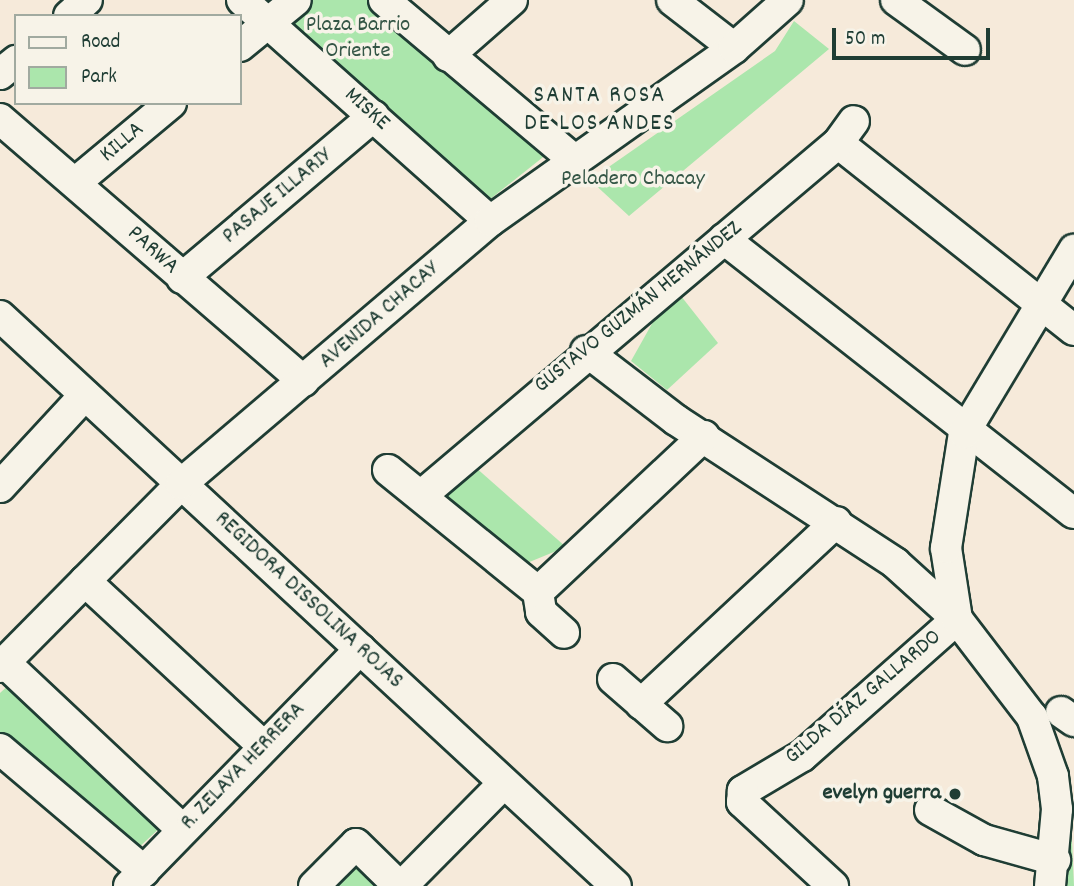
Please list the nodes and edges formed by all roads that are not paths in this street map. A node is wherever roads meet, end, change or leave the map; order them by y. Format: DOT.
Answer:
graph roads {
  1 [pos="87,0"];
  2 [pos="242,0"];
  3 [pos="296,0"];
  4 [pos="384,0"];
  5 [pos="512,0"];
  6 [pos="672,0"];
  7 [pos="788,0"];
  8 [pos="896,0"];
  9 [pos="71,14"];
  10 [pos="267,23"];
  11 [pos="242,44"];
  12 [pos="734,48"];
  13 [pos="965,50"];
  14 [pos="448,56"];
  15 [pos="14,63"];
  16 [pos="0,74"];
  17 [pos="169,105"];
  18 [pos="374,116"];
  19 [pos="0,119"];
  20 [pos="573,159"];
  21 [pos="75,183"];
  22 [pos="490,220"];
  23 [pos="724,239"];
  24 [pos="1074,250"];
  25 [pos="182,278"];
  26 [pos="1043,307"];
  27 [pos="2,322"];
  28 [pos="1074,330"];
  29 [pos="586,351"];
  30 [pos="304,382"];
  31 [pos="85,395"];
  32 [pos="964,433"];
  33 [pos="704,436"];
  34 [pos="388,470"];
  35 [pos="181,484"];
  36 [pos="0,487"];
  37 [pos="422,495"];
  38 [pos="1074,513"];
  39 [pos="836,522"];
  40 [pos="946,548"];
  41 [pos="895,563"];
  42 [pos="85,581"];
  43 [pos="538,592"];
  44 [pos="957,619"];
  45 [pos="564,633"];
  46 [pos="360,649"];
  47 [pos="2,665"];
  48 [pos="613,679"];
  49 [pos="641,704"];
  50 [pos="667,726"];
  51 [pos="264,747"];
  52 [pos="0,749"];
  53 [pos="504,783"];
  54 [pos="1066,807"];
  55 [pos="930,810"];
  56 [pos="183,830"];
  57 [pos="1053,873"];
  58 [pos="136,878"];
  59 [pos="609,884"];
  60 [pos="314,886"];
  61 [pos="400,886"];
  62 [pos="833,886"];
  1 -- 9 [label="street"];
  2 -- 10 [label="street, MISKE"];
  3 -- 10 [label="street"];
  4 -- 14 [label="street"];
  5 -- 14 [label="street"];
  6 -- 12 [label="street"];
  7 -- 12 [label="street, AVENIDA CHACAY"];
  8 -- 13 [label="street"];
  10 -- 11 [label="street"];
  10 -- 18 [label="street, MISKE"];
  12 -- 20 [label="street, AVENIDA CHACAY"];
  14 -- 20 [label="street"];
  15 -- 16 [label="street"];
  17 -- 21 [label="street, KILLA"];
  18 -- 22 [label="street, MISKE"];
  18 -- 25 [label="street, PASAJE ILLARIY"];
  19 -- 21 [label="street, PARWA"];
  20 -- 22 [label="street, AVENIDA CHACAY"];
  21 -- 25 [label="street, PARWA"];
  22 -- 30 [label="street, AVENIDA CHACAY"];
  23 -- 26 [label="street, GUSTAVO GUZMÁN HERNÁNDEZ"];
  23 -- 29 [label="street, GUSTAVO GUZMÁN HERNÁNDEZ"];
  23 -- 32 [label="street"];
  24 -- 26 [label="street"];
  25 -- 30 [label="street, PARWA"];
  26 -- 28 [label="street"];
  26 -- 32 [label="street"];
  27 -- 31 [label="street, REGIDORA DISSOLINA ROJAS"];
  29 -- 33 [label="street"];
  29 -- 37 [label="street, GUSTAVO GUZMÁN HERNÁNDEZ"];
  30 -- 35 [label="street, AVENIDA CHACAY"];
  31 -- 35 [label="street, REGIDORA DISSOLINA ROJAS"];
  31 -- 36 [label="street"];
  32 -- 38 [label="street"];
  32 -- 40 [label="street"];
  33 -- 39 [label="street"];
  33 -- 43 [label="street"];
  34 -- 37 [label="street"];
  35 -- 42 [label="street, AVENIDA CHACAY"];
  35 -- 46 [label="street, REGIDORA DISSOLINA ROJAS"];
  37 -- 43 [label="street"];
  39 -- 41 [label="street"];
  39 -- 49 [label="street"];
  40 -- 41 [label="street"];
  40 -- 44 [label="street"];
  41 -- 44 [label="street"];
  42 -- 47 [label="street, AVENIDA CHACAY"];
  42 -- 51 [label="street"];
  43 -- 45 [label="street"];
  44 -- 54 [label="street"];
  44 -- 62 [label="street, GILDA DÍAZ GALLARDO"];
  46 -- 51 [label="street, R. ZELAYA HERRERA"];
  46 -- 53 [label="street, REGIDORA DISSOLINA ROJAS"];
  47 -- 56 [label="street"];
  48 -- 49 [label="street"];
  49 -- 50 [label="street"];
  51 -- 56 [label="street, R. ZELAYA HERRERA"];
  52 -- 58 [label="street"];
  53 -- 59 [label="street, REGIDORA DISSOLINA ROJAS"];
  53 -- 61 [label="street"];
  54 -- 57 [label="street"];
  55 -- 57 [label="street"];
  56 -- 58 [label="street, R. ZELAYA HERRERA"];
  60 -- 61 [label="street"];
}
